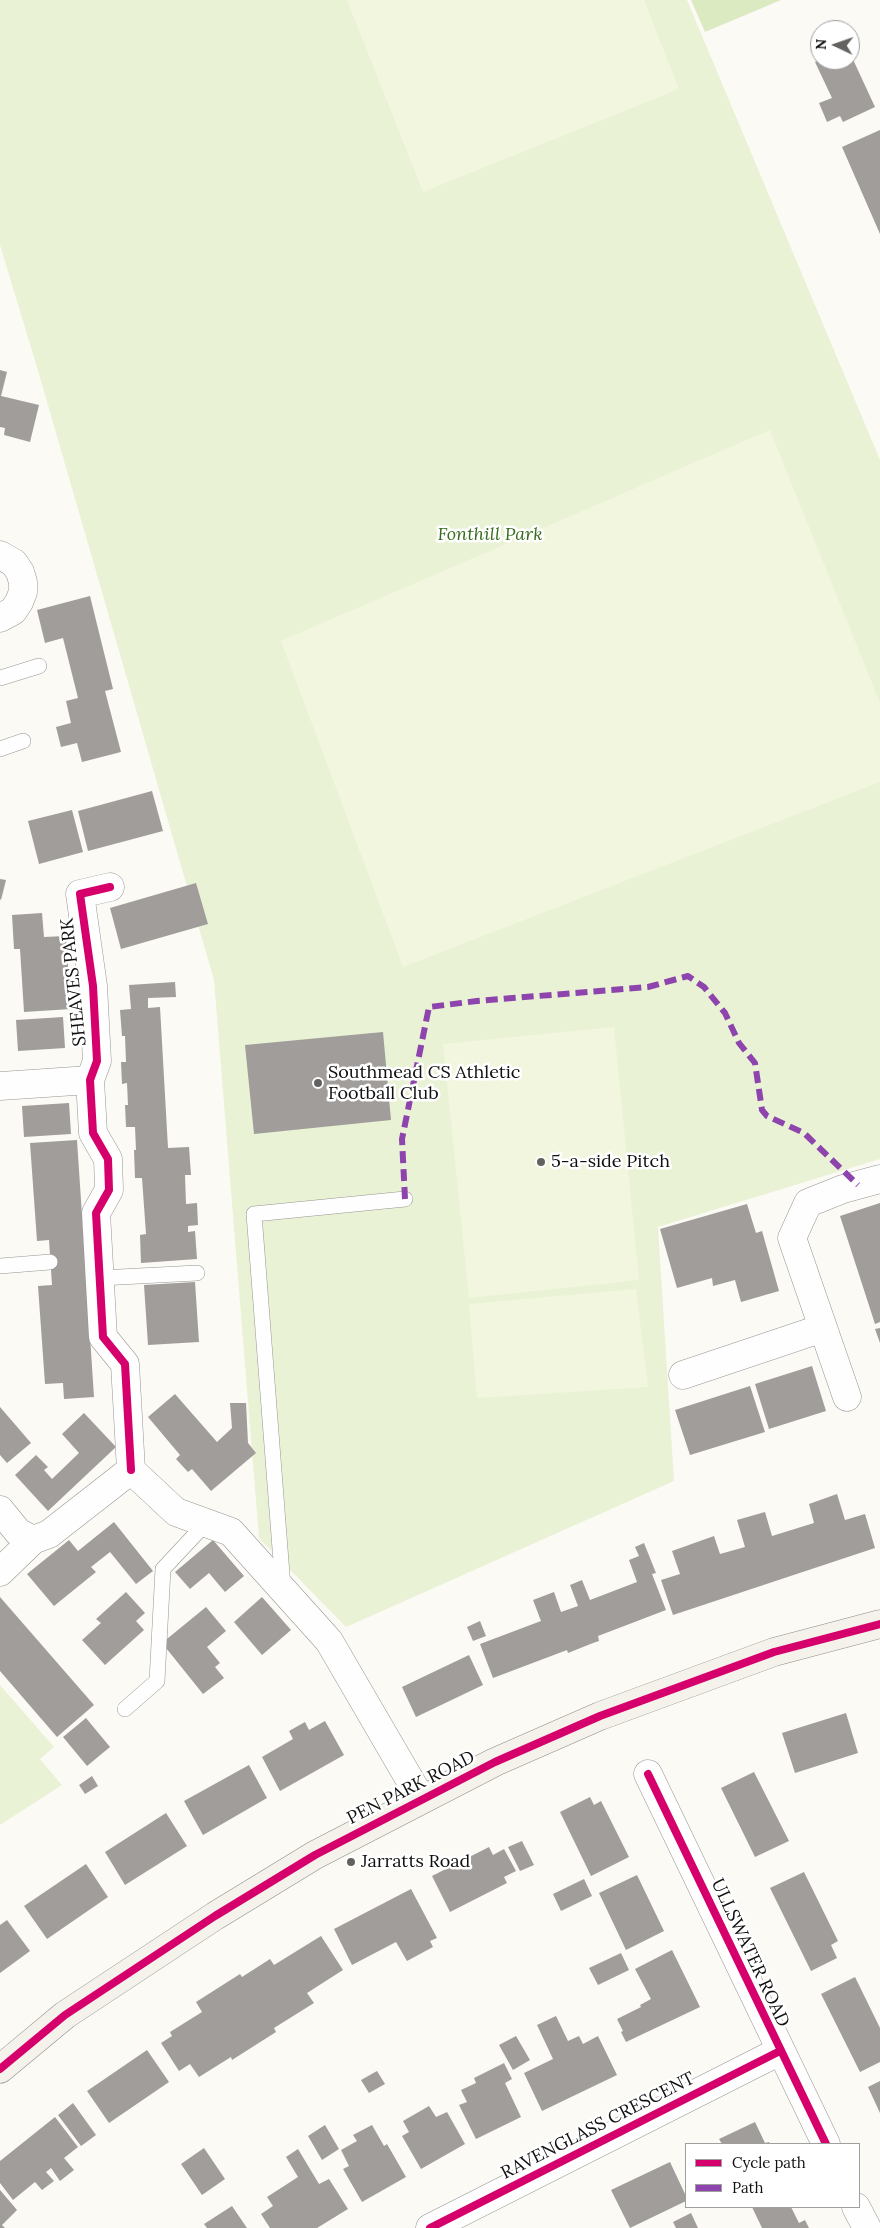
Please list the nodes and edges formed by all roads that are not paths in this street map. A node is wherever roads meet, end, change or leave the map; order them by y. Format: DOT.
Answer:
graph roads {
  1 [pos="0,555"];
  2 [pos="0,618"];
  3 [pos="39,666"];
  4 [pos="0,678"];
  5 [pos="23,741"];
  6 [pos="0,749"];
  7 [pos="110,887"];
  8 [pos="90,1080"];
  9 [pos="0,1086"];
  10 [pos="880,1179"];
  11 [pos="405,1199"];
  12 [pos="50,1262"];
  13 [pos="0,1266"];
  14 [pos="94,1266"];
  15 [pos="198,1274"];
  16 [pos="823,1328"];
  17 [pos="683,1375"];
  18 [pos="847,1397"];
  19 [pos="131,1470"];
  20 [pos="0,1510"];
  21 [pos="205,1524"];
  22 [pos="33,1540"];
  23 [pos="0,1572"];
  24 [pos="284,1591"];
  25 [pos="880,1624"];
  26 [pos="125,1708"];
  27 [pos="648,1774"];
  28 [pos="421,1800"];
  29 [pos="780,2051"];
  30 [pos="0,2069"];
  31 [pos="826,2143"];
  32 [pos="857,2208"];
  33 [pos="460,2221"];
  34 [pos="430,2228"];
  35 [pos="867,2228"];
  1 -- 2 [label="street"];
  3 -- 4 [label="lane"];
  5 -- 6 [label="lane"];
  7 -- 8 [label="street, SHEAVES PARK"];
  8 -- 9 [label="street"];
  8 -- 14 [label="street, SHEAVES PARK"];
  10 -- 16 [label="street"];
  11 -- 24 [label="lane"];
  12 -- 13 [label="lane"];
  14 -- 15 [label="lane"];
  14 -- 19 [label="street, SHEAVES PARK"];
  16 -- 17 [label="street"];
  16 -- 18 [label="street"];
  19 -- 21 [label="street"];
  19 -- 22 [label="street"];
  20 -- 22 [label="street"];
  21 -- 24 [label="street"];
  21 -- 26 [label="lane"];
  22 -- 23 [label="street"];
  24 -- 28 [label="street"];
  25 -- 28 [label="street, PEN PARK ROAD"];
  27 -- 29 [label="street, ULLSWATER ROAD"];
  28 -- 30 [label="street, PEN PARK ROAD"];
  29 -- 31 [label="street, ULLSWATER ROAD"];
  29 -- 33 [label="street, RAVENGLASS CRESCENT"];
  32 -- 35 [label="street"];
  33 -- 34 [label="street, RAVENGLASS CRESCENT"];
}
